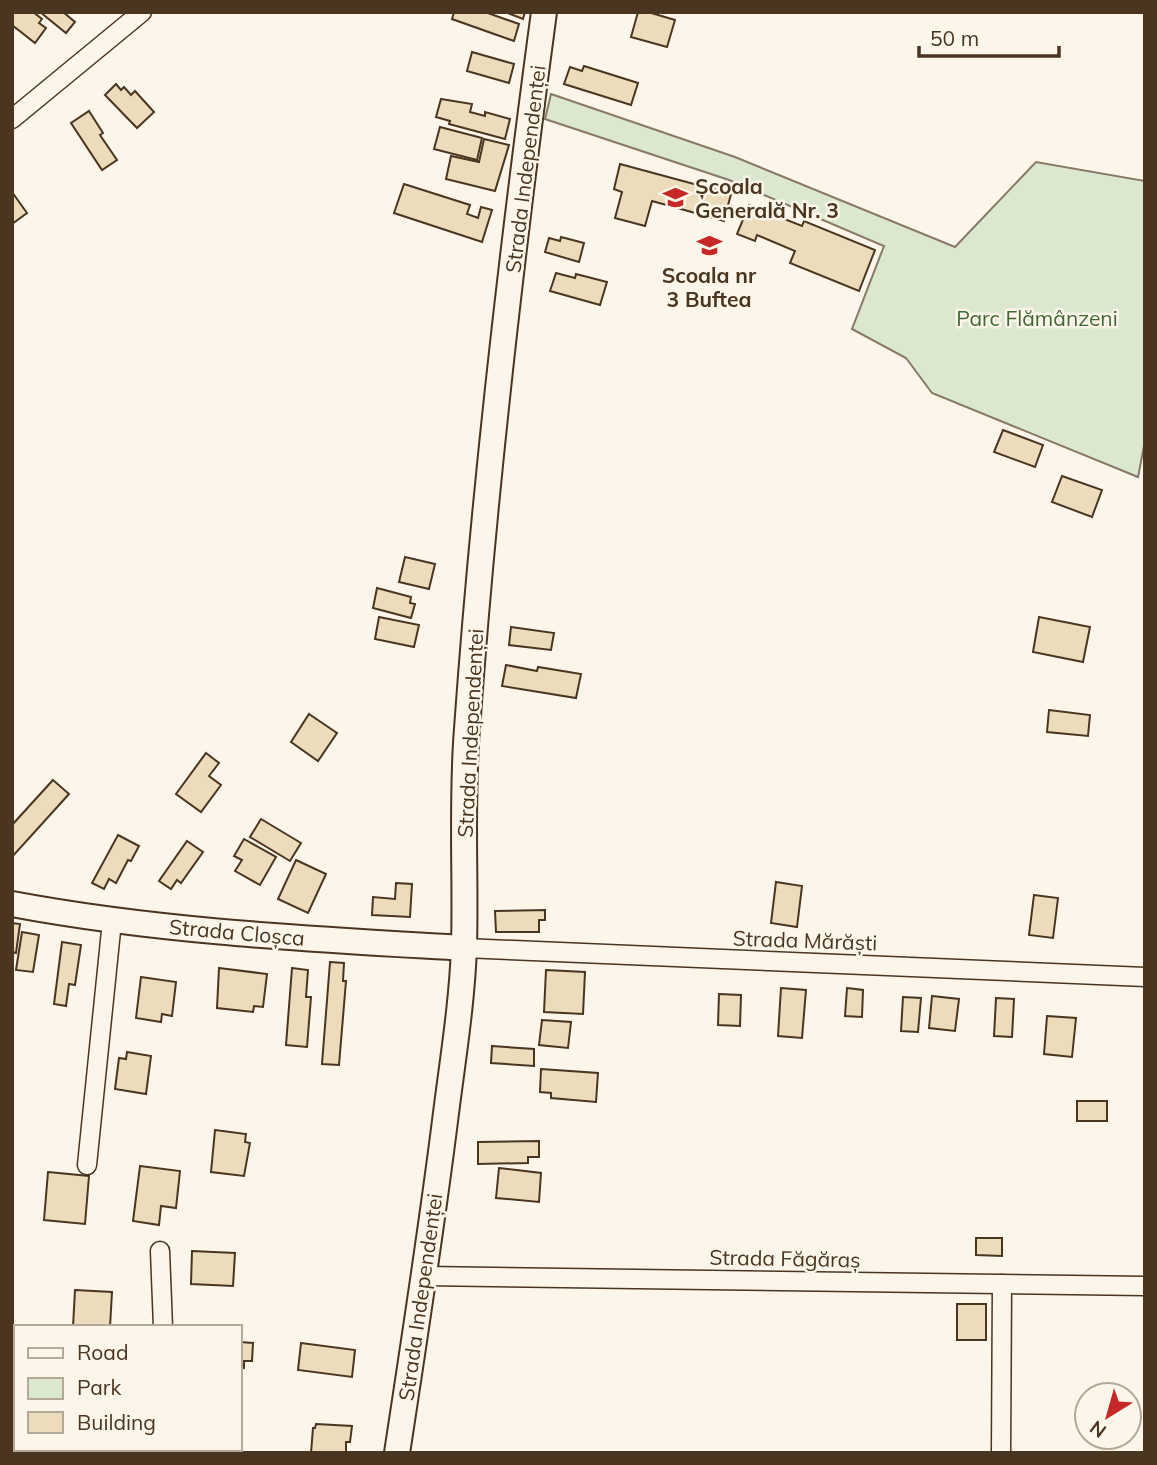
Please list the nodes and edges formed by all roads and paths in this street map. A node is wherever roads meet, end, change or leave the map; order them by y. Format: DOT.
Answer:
graph roads {
  1 [pos="142,12"];
  2 [pos="544,12"];
  3 [pos="12,119"];
  4 [pos="12,904"];
  5 [pos="112,921"];
  6 [pos="464,948"];
  7 [pos="1145,977"];
  8 [pos="87,1165"];
  9 [pos="160,1251"];
  10 [pos="425,1276"];
  11 [pos="1002,1284"];
  12 [pos="1145,1286"];
  13 [pos="163,1325"];
  14 [pos="397,1453"];
  15 [pos="1001,1453"];
  1 -- 3 [label="street"];
  2 -- 6 [label="street, Strada Independenței"];
  4 -- 5 [label="street, Strada Cloșca"];
  5 -- 6 [label="street, Strada Cloșca"];
  5 -- 8 [label="street"];
  6 -- 7 [label="street, Strada Mărăști"];
  6 -- 10 [label="street, Strada Independenței"];
  9 -- 13 [label="street"];
  10 -- 11 [label="street, Strada Făgăraș"];
  10 -- 14 [label="street, Strada Independenței"];
  11 -- 12 [label="street, Strada Făgăraș"];
  11 -- 15 [label="street"];
}
